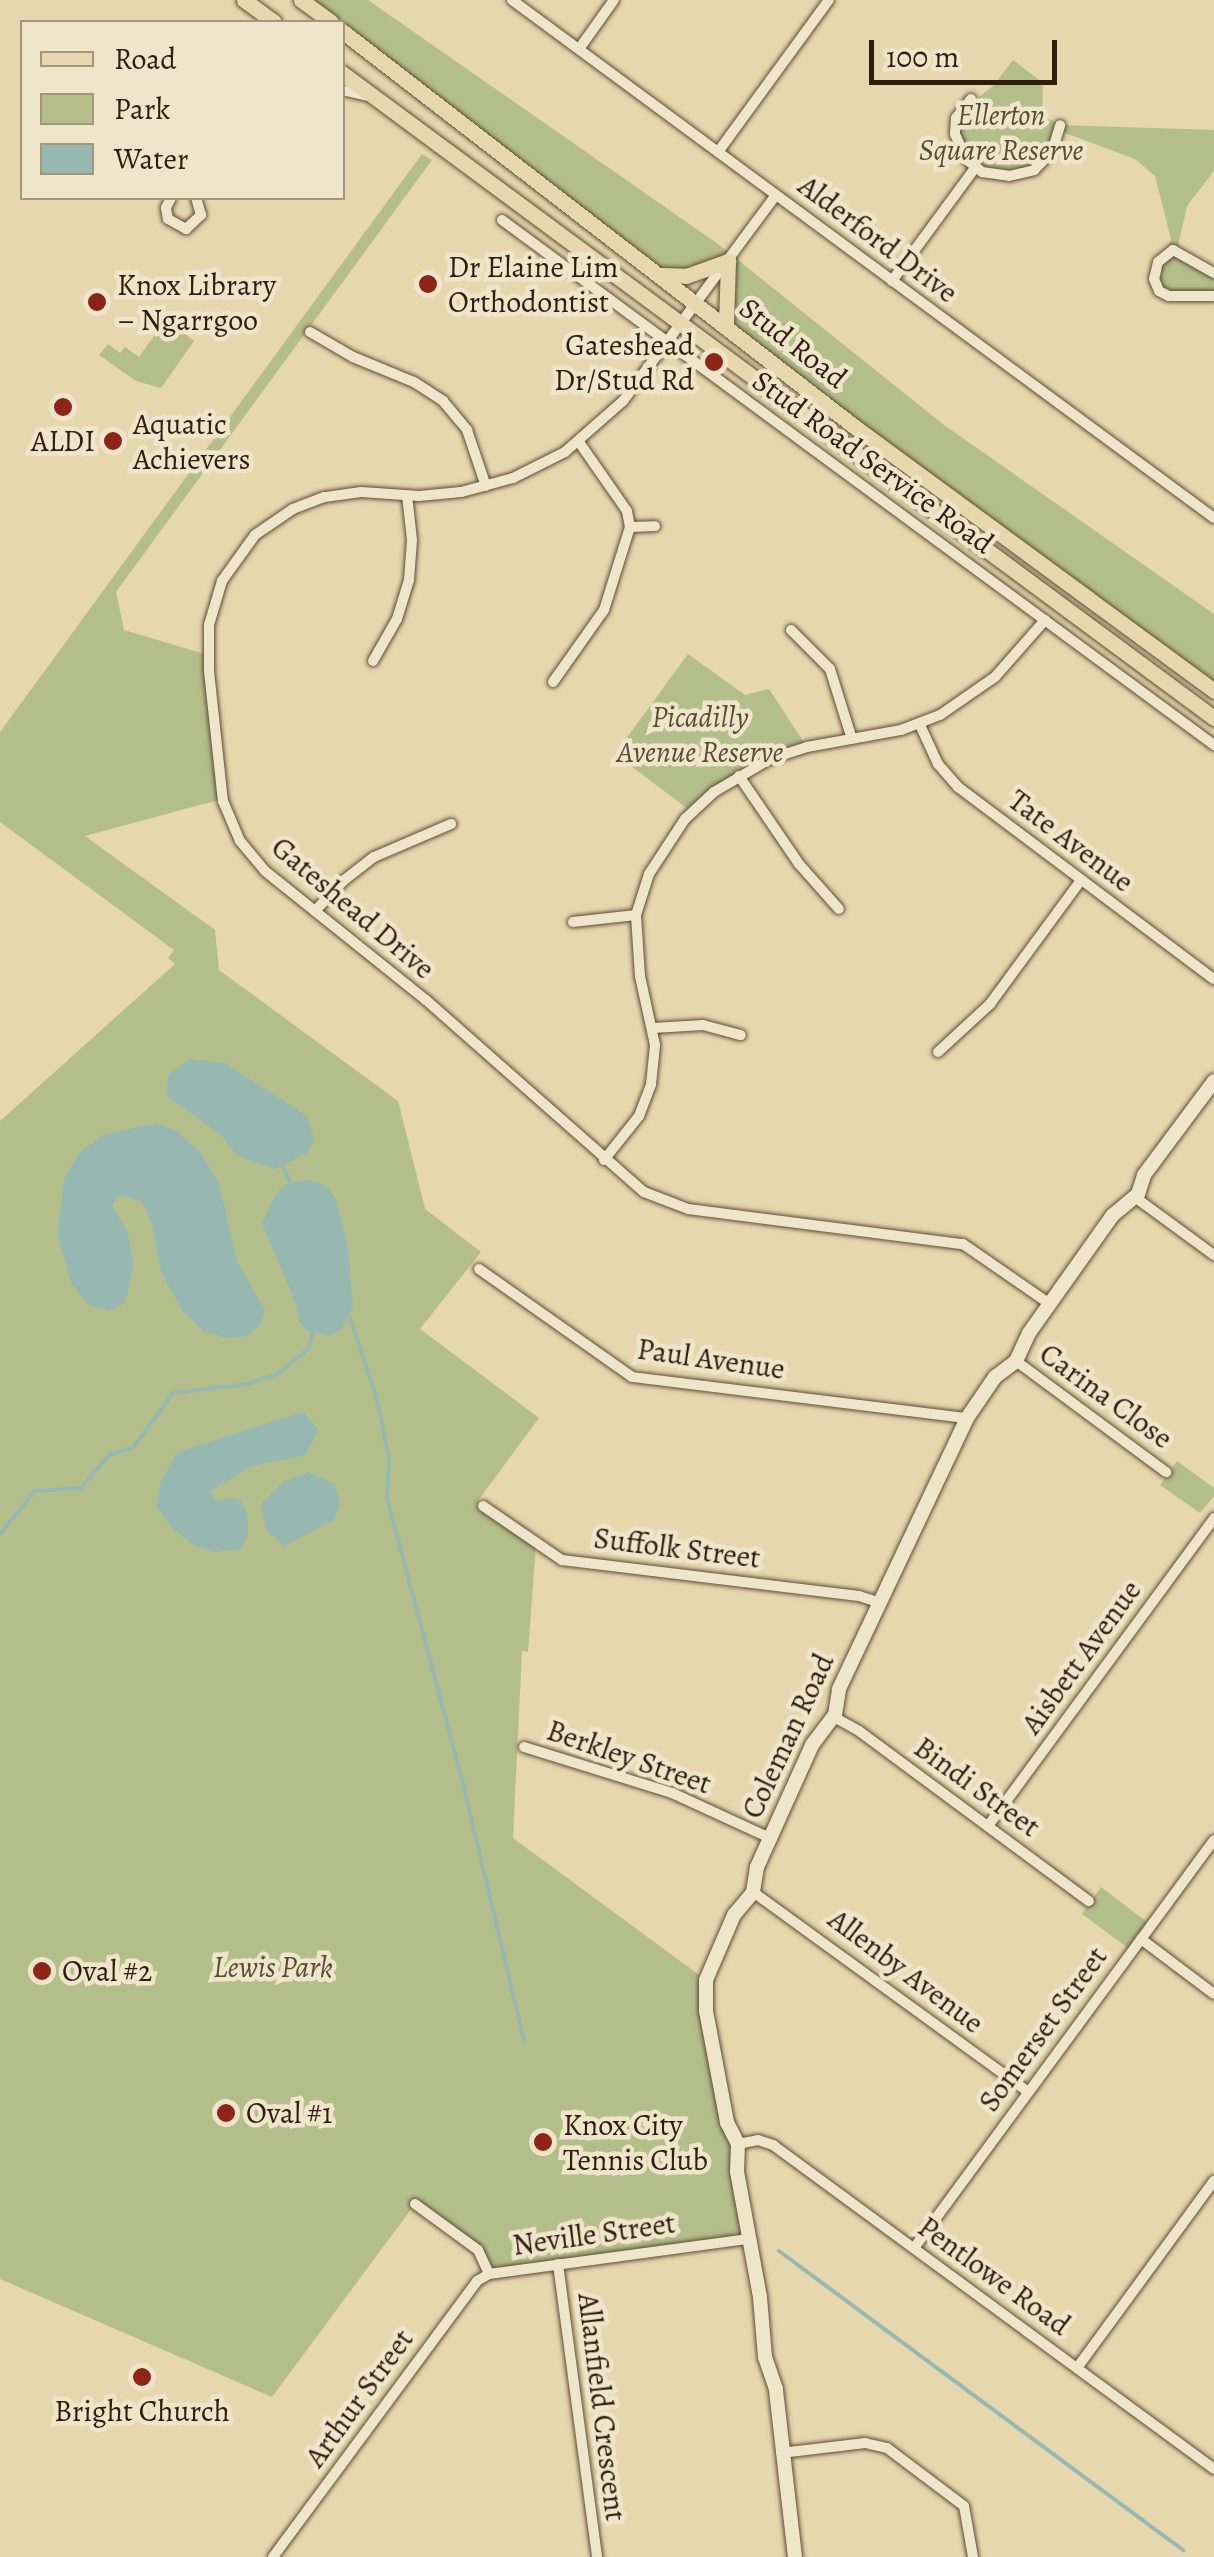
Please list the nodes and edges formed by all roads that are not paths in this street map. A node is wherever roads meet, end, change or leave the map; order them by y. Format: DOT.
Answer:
graph roads {
  1 [pos="244,0"];
  2 [pos="301,0"];
  3 [pos="512,0"];
  4 [pos="614,0"];
  5 [pos="829,0"];
  6 [pos="320,19"];
  7 [pos="267,20"];
  8 [pos="345,33"];
  9 [pos="579,49"];
  10 [pos="345,76"];
  11 [pos="345,91"];
  12 [pos="971,98"];
  13 [pos="378,99"];
  14 [pos="1060,125"];
  15 [pos="718,152"];
  16 [pos="975,168"];
  17 [pos="776,194"];
  18 [pos="171,200"];
  19 [pos="201,200"];
  20 [pos="502,220"];
  21 [pos="728,260"];
  22 [pos="1214,273"];
  23 [pos="658,274"];
  24 [pos="892,281"];
  25 [pos="1214,296"];
  26 [pos="697,303"];
  27 [pos="680,324"];
  28 [pos="726,324"];
  29 [pos="310,332"];
  30 [pos="668,342"];
  31 [pos="579,442"];
  32 [pos="486,486"];
  33 [pos="406,495"];
  34 [pos="1214,518"];
  35 [pos="655,526"];
  36 [pos="630,528"];
  37 [pos="1045,620"];
  38 [pos="790,630"];
  39 [pos="373,661"];
  40 [pos="553,682"];
  41 [pos="1214,691"];
  42 [pos="1214,718"];
  43 [pos="920,725"];
  44 [pos="852,738"];
  45 [pos="1214,745"];
  46 [pos="740,776"];
  47 [pos="452,824"];
  48 [pos="1080,880"];
  49 [pos="840,909"];
  50 [pos="315,911"];
  51 [pos="636,915"];
  52 [pos="573,922"];
  53 [pos="1214,979"];
  54 [pos="652,1028"];
  55 [pos="742,1035"];
  56 [pos="938,1052"];
  57 [pos="1214,1082"];
  58 [pos="604,1160"];
  59 [pos="1136,1198"];
  60 [pos="1214,1255"];
  61 [pos="479,1268"];
  62 [pos="1050,1304"];
  63 [pos="1016,1361"];
  64 [pos="967,1418"];
  65 [pos="1166,1472"];
  66 [pos="483,1506"];
  67 [pos="1214,1518"];
  68 [pos="880,1603"];
  69 [pos="834,1717"];
  70 [pos="524,1747"];
  71 [pos="988,1826"];
  72 [pos="772,1838"];
  73 [pos="1214,1840"];
  74 [pos="753,1892"];
  75 [pos="1089,1901"];
  76 [pos="1141,1939"];
  77 [pos="1214,1994"];
  78 [pos="1028,2092"];
  79 [pos="738,2144"];
  80 [pos="1214,2181"];
  81 [pos="415,2204"];
  82 [pos="749,2239"];
  83 [pos="914,2248"];
  84 [pos="558,2264"];
  85 [pos="489,2274"];
  86 [pos="1076,2368"];
  87 [pos="781,2454"];
  88 [pos="1214,2469"];
  89 [pos="273,2557"];
  90 [pos="597,2557"];
  91 [pos="795,2557"];
  92 [pos="973,2557"];
  1 -- 7 [label="main road"];
  2 -- 6 [label="main road"];
  3 -- 9 [label="street, Alderford Drive"];
  4 -- 9 [label="street"];
  5 -- 15 [label="street"];
  8 -- 23 [label="main road, Stud Road"];
  9 -- 15 [label="street, Alderford Drive"];
  10 -- 13 [label="main road, Stud Road"];
  11 -- 13 [label="street"];
  12 -- 16 [label="street"];
  13 -- 27 [label="main road, Stud Road"];
  14 -- 16 [label="street"];
  15 -- 17 [label="street, Alderford Drive"];
  16 -- 24 [label="street"];
  17 -- 21 [label="street, Gateshead Drive"];
  17 -- 24 [label="street, Alderford Drive"];
  18 -- 19 [label="street"];
  20 -- 30 [label="street, Stud Road Service Road"];
  21 -- 23 [label="main road"];
  21 -- 26 [label="street, Gateshead Drive"];
  21 -- 28 [label="main road"];
  22 -- 25 [label="street"];
  23 -- 26 [label="main road, Stud Road"];
  24 -- 34 [label="street, Alderford Drive"];
  26 -- 27 [label="street, Gateshead Drive"];
  26 -- 28 [label="main road, Stud Road"];
  27 -- 30 [label="street, Gateshead Drive"];
  27 -- 42 [label="main road, Stud Road"];
  28 -- 41 [label="main road, Stud Road"];
  29 -- 32 [label="street"];
  30 -- 31 [label="street, Gateshead Drive"];
  30 -- 37 [label="street, Stud Road Service Road"];
  31 -- 32 [label="street, Gateshead Drive"];
  31 -- 36 [label="street"];
  32 -- 33 [label="street, Gateshead Drive"];
  33 -- 39 [label="street"];
  33 -- 50 [label="street, Gateshead Drive"];
  35 -- 36 [label="street"];
  36 -- 40 [label="street"];
  37 -- 43 [label="street"];
  37 -- 45 [label="street, Stud Road Service Road"];
  38 -- 44 [label="street"];
  43 -- 44 [label="street"];
  43 -- 48 [label="street, Tate Avenue"];
  44 -- 46 [label="street"];
  46 -- 49 [label="street"];
  46 -- 51 [label="street"];
  47 -- 50 [label="street"];
  48 -- 53 [label="street, Tate Avenue"];
  48 -- 56 [label="street"];
  50 -- 58 [label="street, Gateshead Drive"];
  51 -- 52 [label="street"];
  51 -- 54 [label="street"];
  54 -- 55 [label="street"];
  54 -- 58 [label="street"];
  57 -- 59 [label="street, Coleman Road"];
  58 -- 62 [label="street, Gateshead Drive"];
  59 -- 60 [label="street"];
  59 -- 62 [label="street, Coleman Road"];
  61 -- 64 [label="street, Paul Avenue"];
  62 -- 63 [label="street, Coleman Road"];
  63 -- 64 [label="street, Coleman Road"];
  63 -- 65 [label="street, Carina Close"];
  64 -- 68 [label="street, Coleman Road"];
  66 -- 68 [label="street, Suffolk Street"];
  67 -- 71 [label="street, Aisbett Avenue"];
  68 -- 69 [label="street, Coleman Road"];
  69 -- 71 [label="street, Bindi Street"];
  69 -- 72 [label="street, Coleman Road"];
  70 -- 72 [label="street, Berkley Street"];
  71 -- 75 [label="street, Bindi Street"];
  72 -- 74 [label="street, Coleman Road"];
  73 -- 76 [label="street, Somerset Street"];
  74 -- 78 [label="street, Allenby Avenue"];
  74 -- 79 [label="street, Coleman Road"];
  76 -- 77 [label="street"];
  76 -- 78 [label="street, Somerset Street"];
  78 -- 83 [label="street, Somerset Street"];
  79 -- 82 [label="street, Coleman Road"];
  79 -- 83 [label="street, Pentlowe Road"];
  80 -- 86 [label="street"];
  81 -- 85 [label="street, Neville Street"];
  82 -- 84 [label="street, Neville Street"];
  82 -- 87 [label="street, Coleman Road"];
  83 -- 86 [label="street, Pentlowe Road"];
  84 -- 85 [label="street, Neville Street"];
  84 -- 90 [label="street, Allanfield Crescent"];
  85 -- 89 [label="street, Arthur Street"];
  86 -- 88 [label="street, Pentlowe Road"];
  87 -- 91 [label="street, Coleman Road"];
  87 -- 92 [label="street"];
}
